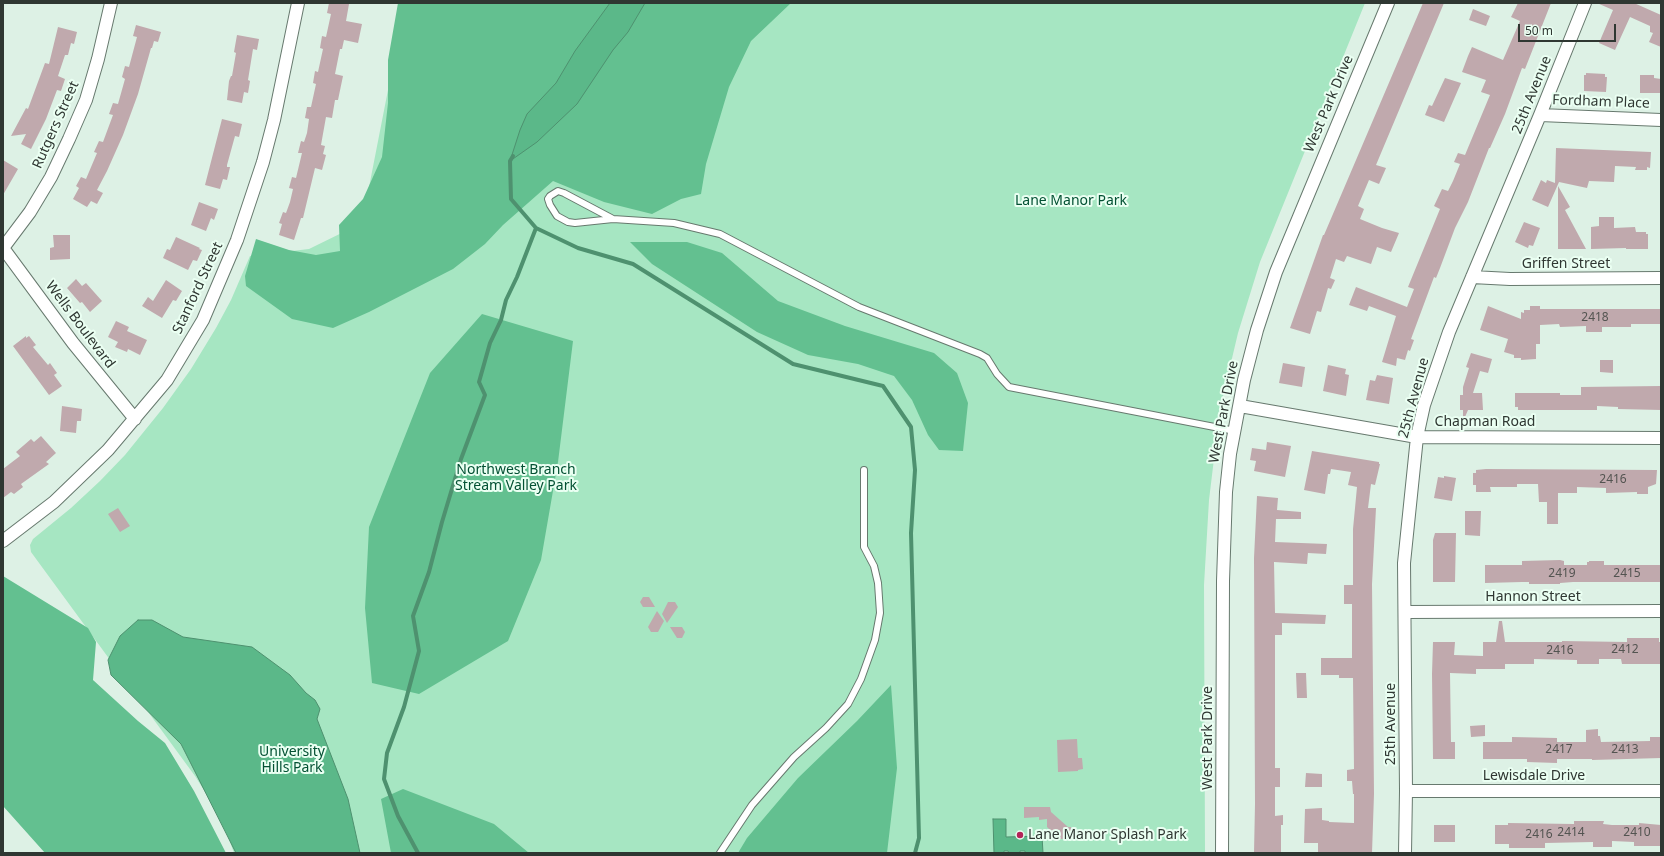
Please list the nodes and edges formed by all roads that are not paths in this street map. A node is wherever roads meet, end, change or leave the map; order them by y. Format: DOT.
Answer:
graph roads {
  1 [pos="112,3"];
  2 [pos="298,3"];
  3 [pos="1388,3"];
  4 [pos="1585,3"];
  5 [pos="1540,115"];
  6 [pos="1661,120"];
  7 [pos="614,219"];
  8 [pos="3,248"];
  9 [pos="1472,277"];
  10 [pos="1661,278"];
  11 [pos="1240,406"];
  12 [pos="135,419"];
  13 [pos="1235,431"];
  14 [pos="1417,437"];
  15 [pos="1661,438"];
  16 [pos="864,470"];
  17 [pos="3,542"];
  18 [pos="1661,611"];
  19 [pos="1405,612"];
  20 [pos="1406,791"];
  21 [pos="1661,791"];
  22 [pos="720,853"];
  23 [pos="1222,853"];
  24 [pos="1405,853"];
  1 -- 8 [label="street, Rutgers Street"];
  2 -- 12 [label="street, Stanford Street"];
  3 -- 11 [label="street, West Park Drive"];
  4 -- 5 [label="street, 25th Avenue"];
  5 -- 6 [label="street, Fordham Place"];
  5 -- 9 [label="street, 25th Avenue"];
  7 -- 7 [label="lane"];
  7 -- 13 [label="lane"];
  8 -- 12 [label="street, Wells Boulevard"];
  9 -- 10 [label="street, Griffen Street"];
  9 -- 14 [label="street, 25th Avenue"];
  11 -- 13 [label="street, West Park Drive"];
  11 -- 14 [label="street, Chapman Road"];
  12 -- 17 [label="street, Stanford Street"];
  13 -- 23 [label="street, West Park Drive"];
  14 -- 15 [label="street, Chapman Road"];
  14 -- 19 [label="street, 25th Avenue"];
  16 -- 22 [label="lane"];
  18 -- 19 [label="street, Hannon Street"];
  19 -- 20 [label="street, 25th Avenue"];
  20 -- 21 [label="street, Lewisdale Drive"];
  20 -- 24 [label="street, 25th Avenue"];
}
